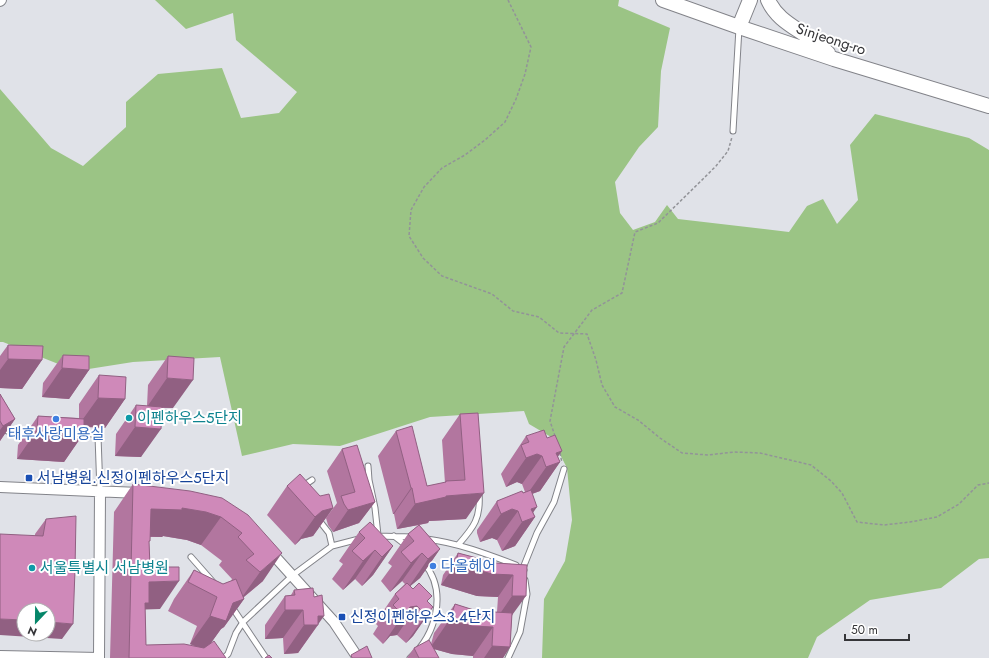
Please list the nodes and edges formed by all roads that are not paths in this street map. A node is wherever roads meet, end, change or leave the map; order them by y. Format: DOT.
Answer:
graph roads {
  1 [pos="665,0"];
  2 [pos="681,0"];
  3 [pos="750,0"];
  4 [pos="768,0"];
  5 [pos="739,27"];
  6 [pos="834,59"];
  7 [pos="989,106"];
  8 [pos="733,131"];
  9 [pos="7,431"];
  10 [pos="38,432"];
  11 [pos="69,433"];
  12 [pos="368,466"];
  13 [pos="564,469"];
  14 [pos="312,480"];
  15 [pos="0,487"];
  16 [pos="479,488"];
  17 [pos="301,489"];
  18 [pos="100,492"];
  19 [pos="146,494"];
  20 [pos="316,516"];
  21 [pos="378,536"];
  22 [pos="394,536"];
  23 [pos="370,537"];
  24 [pos="364,538"];
  25 [pos="260,542"];
  26 [pos="458,545"];
  27 [pos="332,546"];
  28 [pos="412,550"];
  29 [pos="191,557"];
  30 [pos="421,559"];
  31 [pos="516,565"];
  32 [pos="293,575"];
  33 [pos="217,588"];
  34 [pos="227,600"];
  35 [pos="243,622"];
  36 [pos="0,656"];
  37 [pos="44,657"];
  38 [pos="99,658"];
  39 [pos="224,658"];
  40 [pos="266,658"];
  41 [pos="358,658"];
  42 [pos="410,658"];
  43 [pos="508,658"];
  1 -- 2 [label="main road"];
  1 -- 5 [label="main road, Sinjeong-ro"];
  3 -- 5 [label="main road"];
  4 -- 6 [label="main road"];
  5 -- 6 [label="main road, Sinjeong-ro"];
  5 -- 8 [label="lane"];
  6 -- 7 [label="main road, Sinjeong-ro"];
  9 -- 10 [label="lane"];
  11 -- 18 [label="lane"];
  12 -- 21 [label="lane"];
  13 -- 43 [label="lane"];
  14 -- 17 [label="lane"];
  15 -- 18 [label="street"];
  16 -- 26 [label="lane"];
  18 -- 19 [label="street"];
  18 -- 38 [label="street"];
  20 -- 27 [label="lane"];
  21 -- 22 [label="lane"];
  21 -- 23 [label="lane"];
  22 -- 26 [label="lane"];
  22 -- 28 [label="lane"];
  24 -- 27 [label="lane"];
  25 -- 32 [label="street"];
  26 -- 31 [label="lane"];
  27 -- 32 [label="lane"];
  29 -- 33 [label="lane"];
  30 -- 42 [label="lane"];
  32 -- 35 [label="lane"];
  32 -- 41 [label="street"];
  34 -- 35 [label="lane"];
  35 -- 39 [label="lane"];
  35 -- 40 [label="lane"];
  36 -- 37 [label="street"];
  37 -- 38 [label="street"];
}
